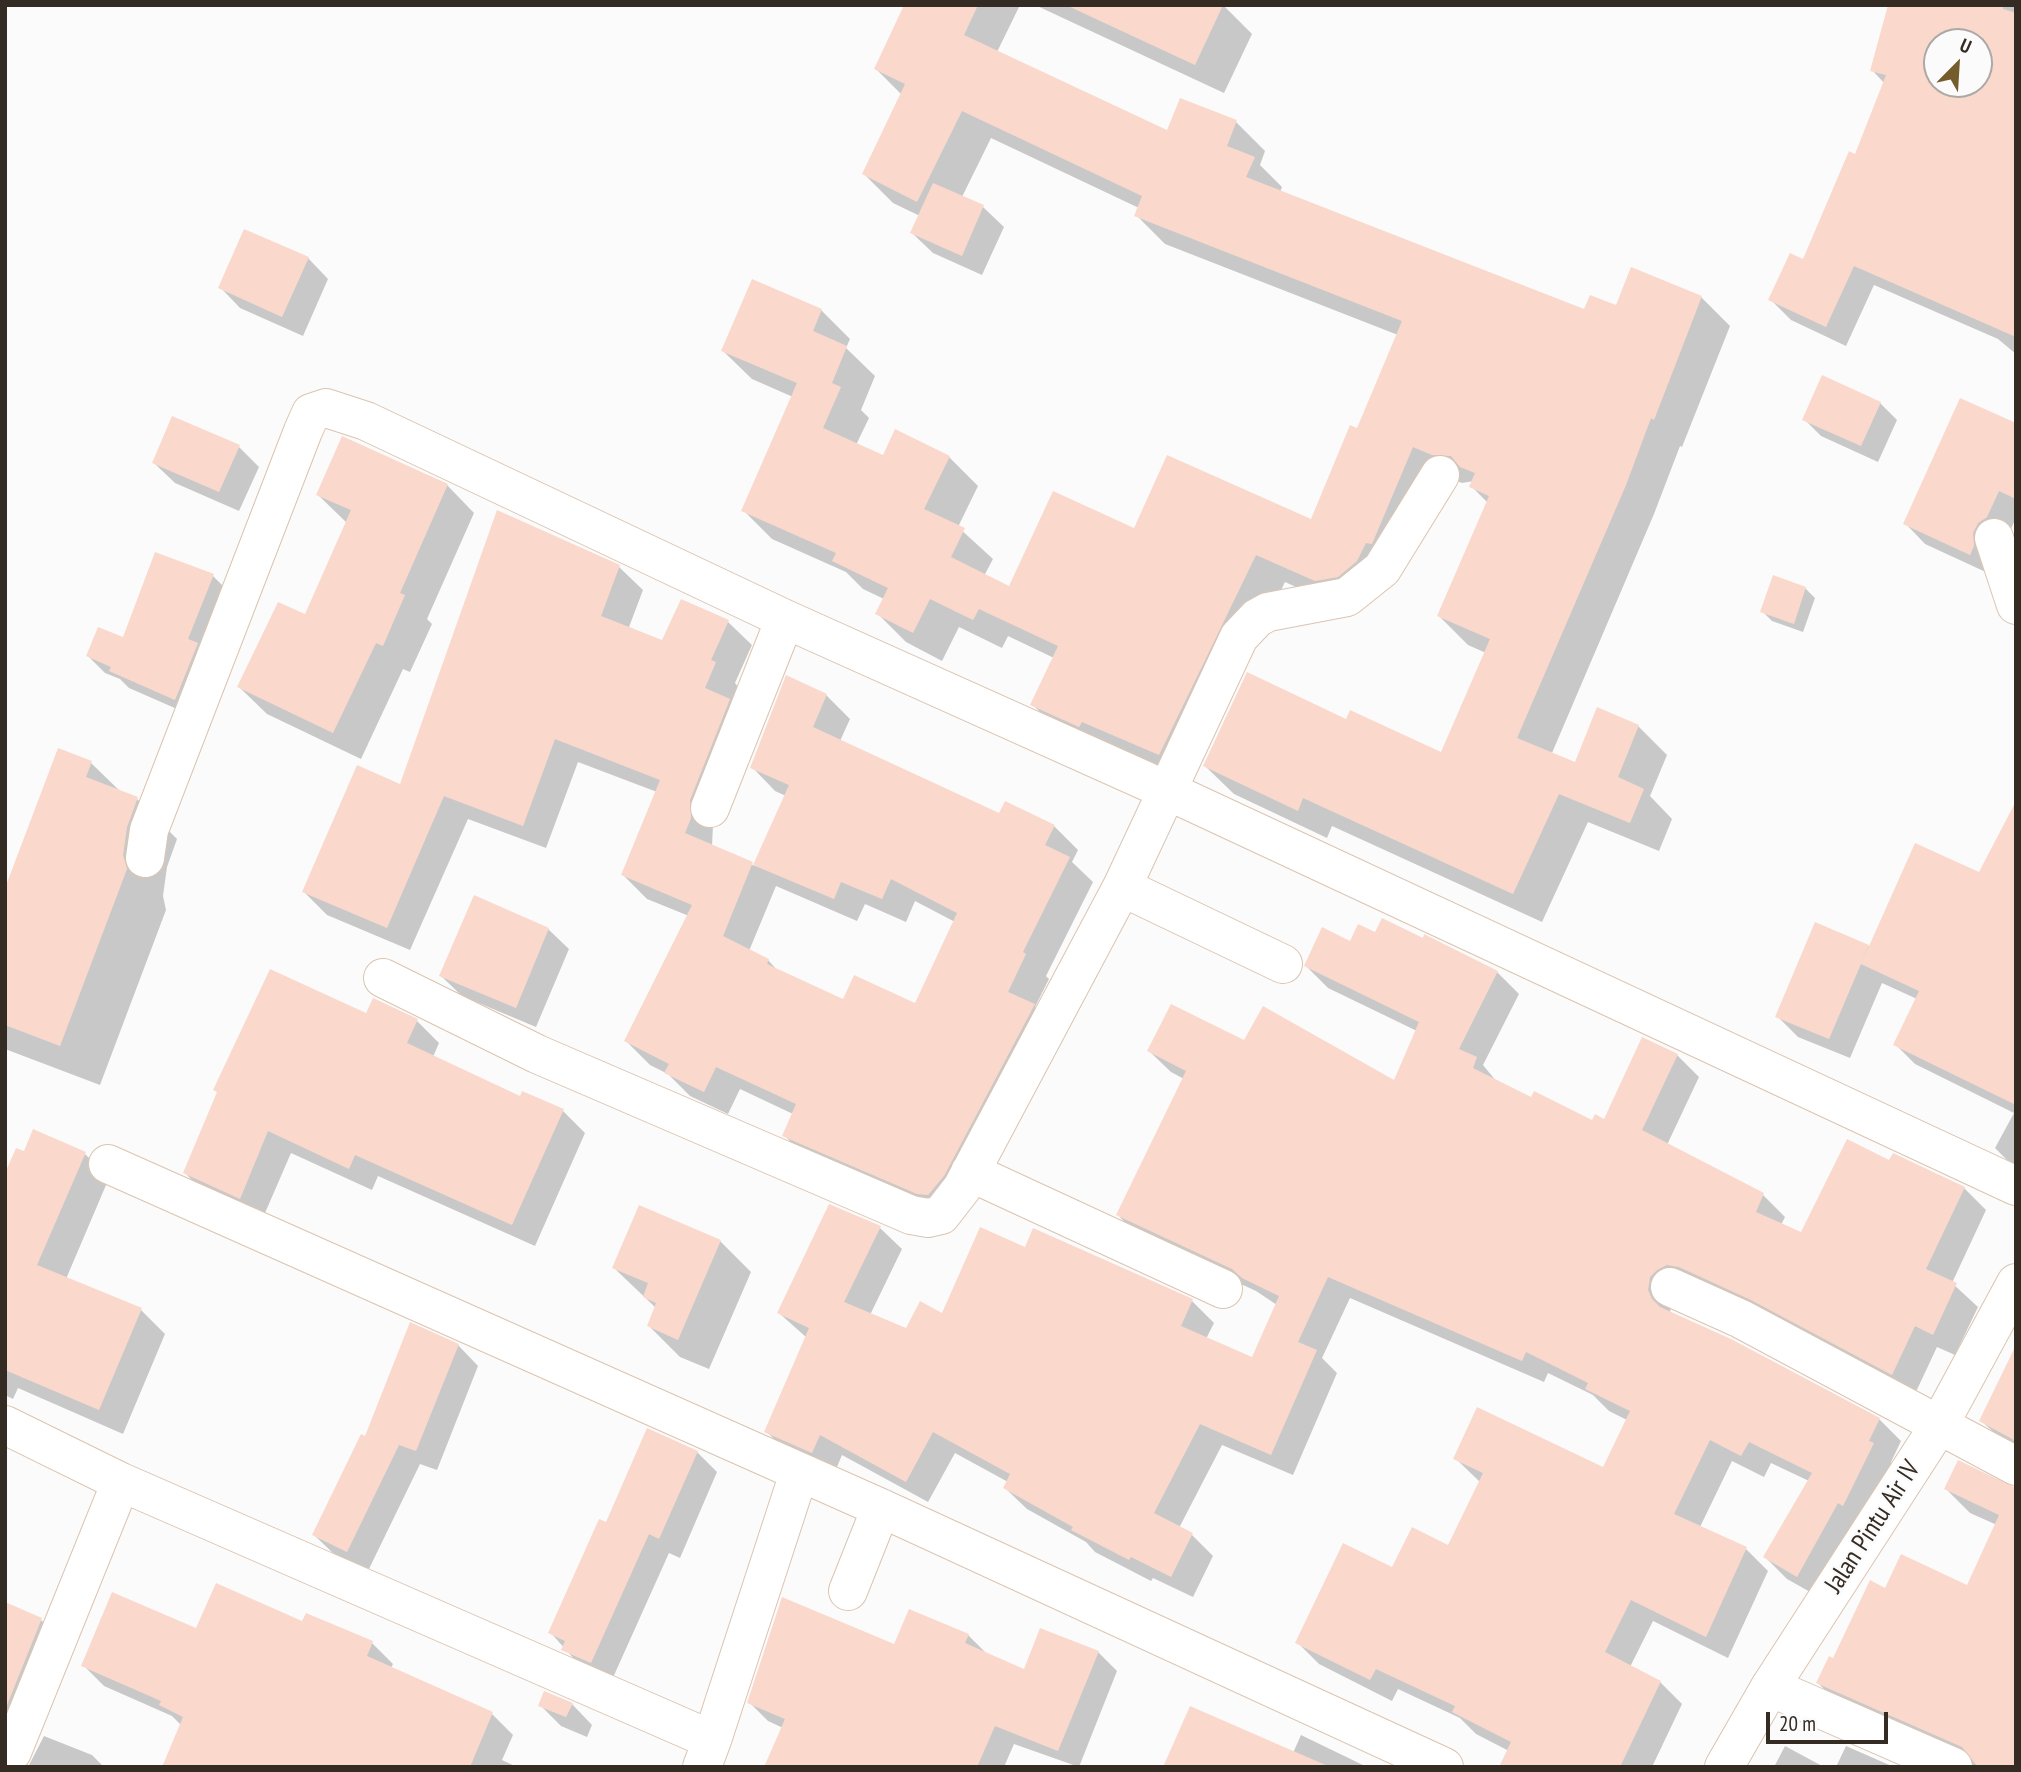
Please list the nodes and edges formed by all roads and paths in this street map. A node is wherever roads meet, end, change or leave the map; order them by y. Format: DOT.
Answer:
graph roads {
  1 [pos="1440,475"];
  2 [pos="1994,538"];
  3 [pos="2016,605"];
  4 [pos="785,619"];
  5 [pos="1166,790"];
  6 [pos="710,808"];
  7 [pos="145,858"];
  8 [pos="1122,887"];
  9 [pos="1283,964"];
  10 [pos="383,978"];
  11 [pos="108,1164"];
  12 [pos="970,1172"];
  13 [pos="2016,1186"];
  14 [pos="2016,1283"];
  15 [pos="1670,1287"];
  16 [pos="1223,1289"];
  17 [pos="5,1425"];
  18 [pos="1938,1427"];
  19 [pos="2016,1466"];
  20 [pos="799,1473"];
  21 [pos="121,1482"];
  22 [pos="881,1508"];
  23 [pos="848,1591"];
  24 [pos="1770,1687"];
  25 [pos="12,1752"];
  26 [pos="707,1754"];
  27 [pos="1444,1767"];
  28 [pos="1724,1767"];
  29 [pos="1954,1767"];
  1 -- 5 [label="street"];
  2 -- 3 [label="street"];
  4 -- 5 [label="street"];
  4 -- 6 [label="street"];
  4 -- 7 [label="street"];
  5 -- 8 [label="street"];
  5 -- 13 [label="street"];
  8 -- 9 [label="street"];
  8 -- 12 [label="street"];
  10 -- 12 [label="street"];
  11 -- 20 [label="street"];
  12 -- 16 [label="street"];
  14 -- 18 [label="street, Jalan Pintu Air IV"];
  15 -- 18 [label="street"];
  17 -- 21 [label="street"];
  18 -- 19 [label="street"];
  18 -- 24 [label="street, Jalan Pintu Air IV"];
  20 -- 22 [label="street"];
  20 -- 26 [label="street"];
  21 -- 25 [label="street"];
  21 -- 26 [label="street"];
  22 -- 23 [label="street"];
  22 -- 27 [label="street"];
  24 -- 28 [label="street, Jalan Pintu Air IV"];
  24 -- 29 [label="street"];
}
